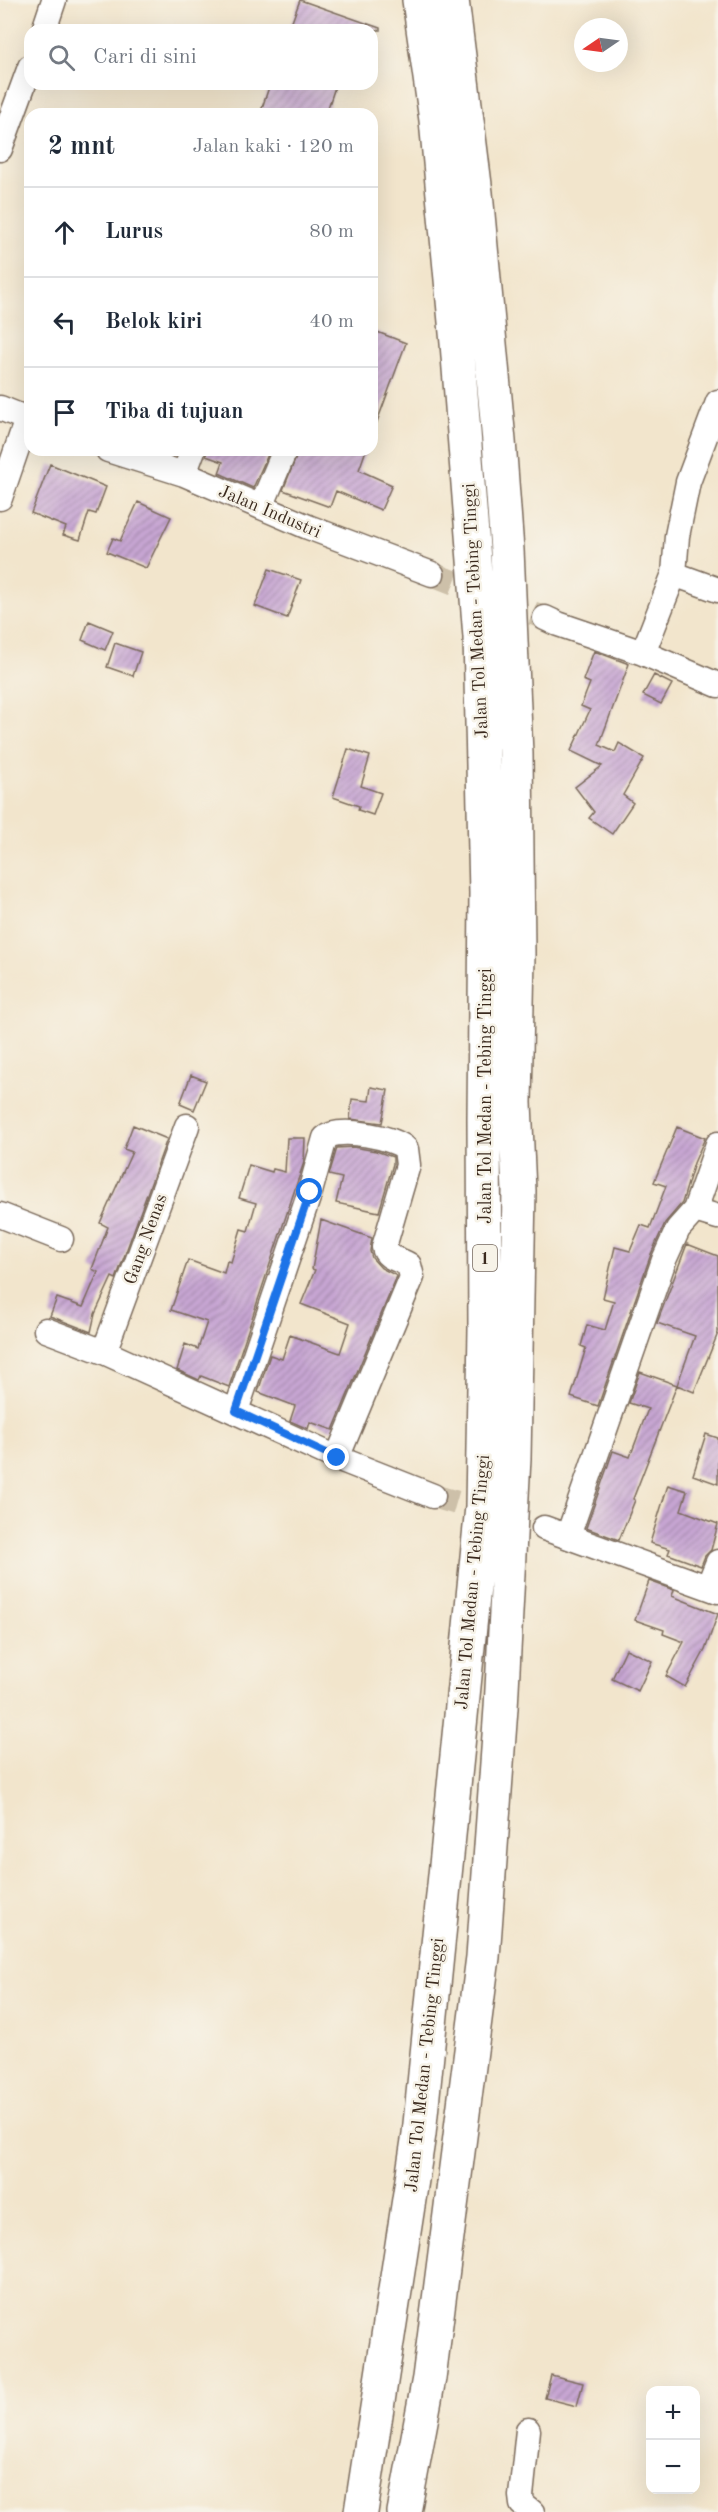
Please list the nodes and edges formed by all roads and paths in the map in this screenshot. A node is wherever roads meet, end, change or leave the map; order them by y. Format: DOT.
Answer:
graph roads {
  1 [pos="54,0"];
  2 [pos="419,0"];
  3 [pos="452,0"];
  4 [pos="46,24"];
  5 [pos="24,83"];
  6 [pos="0,149"];
  7 [pos="718,402"];
  8 [pos="0,408"];
  9 [pos="24,418"];
  10 [pos="24,431"];
  11 [pos="127,456"];
  12 [pos="192,456"];
  13 [pos="282,456"];
  14 [pos="184,474"];
  15 [pos="0,498"];
  16 [pos="261,507"];
  17 [pos="432,574"];
  18 [pos="674,574"];
  19 [pos="718,590"];
  20 [pos="545,618"];
  21 [pos="643,653"];
  22 [pos="718,685"];
  23 [pos="187,1126"];
  24 [pos="718,1144"];
  25 [pos="707,1214"];
  26 [pos="0,1215"];
  27 [pos="61,1239"];
  28 [pos="46,1330"];
  29 [pos="104,1352"];
  30 [pos="236,1411"];
  31 [pos="337,1458"];
  32 [pos="433,1496"];
  33 [pos="544,1528"];
  34 [pos="568,1536"];
  35 [pos="718,1562"];
  36 [pos="713,1589"];
  37 [pos="528,2430"];
  38 [pos="361,2512"];
  39 [pos="404,2512"];
  40 [pos="532,2512"];
  1 -- 4 [label="street"];
  2 -- 38 [label="highway, Jalan Tol Medan - Tebing Tinggi / 1"];
  3 -- 39 [label="highway, 1"];
  5 -- 6 [label="street"];
  7 -- 18 [label="street"];
  8 -- 9 [label="street"];
  10 -- 15 [label="street"];
  11 -- 14 [label="street, Jalan Industri"];
  12 -- 14 [label="street"];
  13 -- 16 [label="street"];
  14 -- 16 [label="street, Jalan Industri"];
  16 -- 17 [label="street, Jalan Industri"];
  18 -- 19 [label="street"];
  18 -- 21 [label="street"];
  20 -- 21 [label="street"];
  21 -- 22 [label="street"];
  23 -- 29 [label="street, Gang Nenas"];
  24 -- 25 [label="street"];
  25 -- 34 [label="street"];
  26 -- 27 [label="street"];
  28 -- 29 [label="street"];
  29 -- 30 [label="street"];
  30 -- 31 [label="street"];
  30 -- 31 [label="street"];
  31 -- 32 [label="street"];
  33 -- 34 [label="street"];
  34 -- 36 [label="street"];
  35 -- 36 [label="street"];
  37 -- 40 [label="street"];
}
